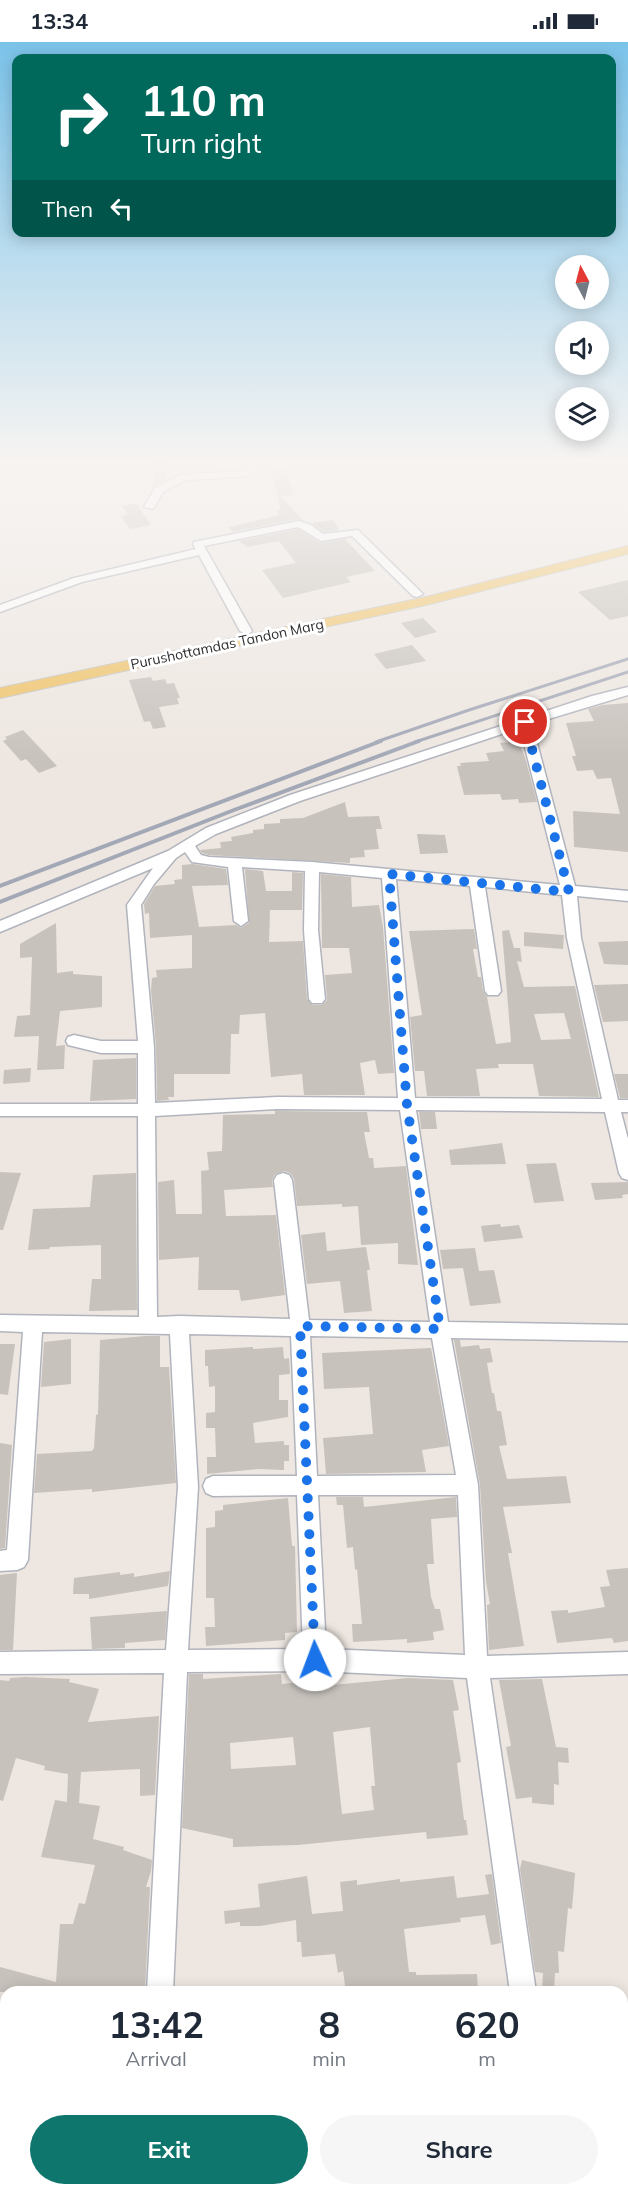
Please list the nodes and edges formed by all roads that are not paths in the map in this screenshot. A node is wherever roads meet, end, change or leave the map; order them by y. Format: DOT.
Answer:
graph roads {
  1 [pos="152,563"];
  2 [pos="207,563"];
  3 [pos="385,563"];
  4 [pos="542,563"];
  5 [pos="578,563"];
  6 [pos="417,594"];
  7 [pos="0,609"];
  8 [pos="246,631"];
  9 [pos="0,683"];
  10 [pos="0,693"];
  11 [pos="626,695"];
  12 [pos="525,722"];
  13 [pos="188,846"];
  14 [pos="173,854"];
  15 [pos="234,861"];
  16 [pos="312,867"];
  17 [pos="389,874"];
  18 [pos="477,884"];
  19 [pos="569,892"];
  20 [pos="628,896"];
  21 [pos="241,921"];
  22 [pos="0,927"];
  23 [pos="493,991"];
  24 [pos="317,999"];
  25 [pos="74,1041"];
  26 [pos="146,1047"];
  27 [pos="407,1105"];
  28 [pos="610,1106"];
  29 [pos="628,1106"];
  30 [pos="0,1110"];
  31 [pos="147,1110"];
  32 [pos="628,1173"];
  33 [pos="283,1180"];
  34 [pos="0,1323"];
  35 [pos="33,1324"];
  36 [pos="148,1324"];
  37 [pos="179,1324"];
  38 [pos="300,1326"];
  39 [pos="440,1329"];
  40 [pos="628,1333"];
  41 [pos="468,1485"];
  42 [pos="213,1486"];
  43 [pos="308,1486"];
  44 [pos="0,1561"];
  45 [pos="315,1660"];
  46 [pos="0,1663"];
  47 [pos="176,1663"];
  48 [pos="628,1664"];
  49 [pos="477,1667"];
  50 [pos="160,1986"];
  51 [pos="522,1986"];
  1 -- 7 [label="street"];
  2 -- 8 [label="street"];
  3 -- 6 [label="street"];
  4 -- 6 [label="main road"];
  5 -- 10 [label="main road, Purushottamdas Tandon Marg"];
  6 -- 8 [label="main road"];
  8 -- 9 [label="main road"];
  11 -- 12 [label="street"];
  12 -- 13 [label="street"];
  12 -- 19 [label="street"];
  13 -- 14 [label="street"];
  13 -- 15 [label="street"];
  14 -- 22 [label="street"];
  14 -- 26 [label="street"];
  15 -- 16 [label="street"];
  15 -- 21 [label="street"];
  16 -- 17 [label="street"];
  16 -- 24 [label="street"];
  17 -- 18 [label="street"];
  17 -- 27 [label="street"];
  18 -- 19 [label="street"];
  18 -- 23 [label="street"];
  19 -- 20 [label="street"];
  19 -- 28 [label="street"];
  25 -- 26 [label="street"];
  26 -- 31 [label="street"];
  27 -- 28 [label="street"];
  27 -- 31 [label="street"];
  27 -- 39 [label="street"];
  28 -- 29 [label="street"];
  28 -- 32 [label="street"];
  30 -- 31 [label="street"];
  31 -- 36 [label="street"];
  33 -- 38 [label="street"];
  34 -- 35 [label="street"];
  35 -- 36 [label="street"];
  35 -- 44 [label="street"];
  36 -- 37 [label="street"];
  37 -- 38 [label="street"];
  37 -- 47 [label="street"];
  38 -- 39 [label="street"];
  38 -- 43 [label="street"];
  39 -- 40 [label="street"];
  39 -- 41 [label="street"];
  41 -- 43 [label="street"];
  41 -- 49 [label="street"];
  42 -- 43 [label="street"];
  43 -- 45 [label="street"];
  45 -- 47 [label="street"];
  45 -- 49 [label="street"];
  46 -- 47 [label="street"];
  47 -- 50 [label="street"];
  48 -- 49 [label="street"];
  49 -- 51 [label="street"];
}
